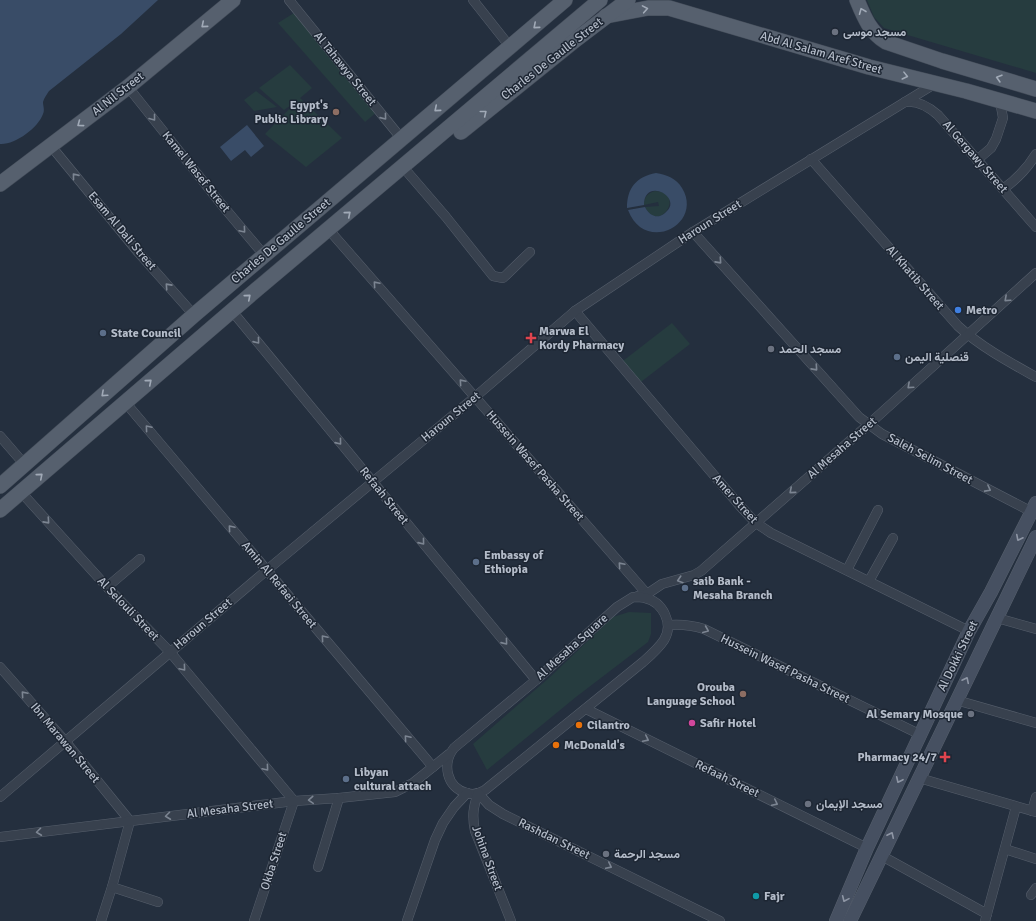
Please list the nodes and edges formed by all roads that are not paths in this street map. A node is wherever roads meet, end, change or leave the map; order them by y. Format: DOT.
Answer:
graph roads {
  1 [pos="234,0"];
  2 [pos="289,0"];
  3 [pos="473,0"];
  4 [pos="566,0"];
  5 [pos="600,0"];
  6 [pos="628,0"];
  7 [pos="857,0"];
  8 [pos="606,16"];
  9 [pos="511,48"];
  10 [pos="942,61"];
  11 [pos="936,83"];
  12 [pos="128,87"];
  13 [pos="1036,89"];
  14 [pos="1000,101"];
  15 [pos="904,102"];
  16 [pos="1036,111"];
  17 [pos="401,138"];
  18 [pos="51,146"];
  19 [pos="1036,154"];
  20 [pos="417,156"];
  21 [pos="811,159"];
  22 [pos="977,160"];
  23 [pos="403,167"];
  24 [pos="0,184"];
  25 [pos="1002,189"];
  26 [pos="1032,216"];
  27 [pos="1036,228"];
  28 [pos="329,230"];
  29 [pos="693,232"];
  30 [pos="530,252"];
  31 [pos="264,255"];
  32 [pos="1036,273"];
  33 [pos="232,311"];
  34 [pos="575,311"];
  35 [pos="194,315"];
  36 [pos="968,335"];
  37 [pos="1036,377"];
  38 [pos="475,397"];
  39 [pos="126,402"];
  40 [pos="868,425"];
  41 [pos="0,436"];
  42 [pos="25,465"];
  43 [pos="372,481"];
  44 [pos="0,486"];
  45 [pos="21,492"];
  46 [pos="1034,508"];
  47 [pos="0,510"];
  48 [pos="878,510"];
  49 [pos="756,523"];
  50 [pos="1036,537"];
  51 [pos="893,538"];
  52 [pos="140,559"];
  53 [pos="267,570"];
  54 [pos="847,570"];
  55 [pos="869,581"];
  56 [pos="107,588"];
  57 [pos="646,594"];
  58 [pos="633,597"];
  59 [pos="997,618"];
  60 [pos="668,625"];
  61 [pos="1036,630"];
  62 [pos="969,631"];
  63 [pos="170,652"];
  64 [pos="0,667"];
  65 [pos="536,680"];
  66 [pos="956,700"];
  67 [pos="586,709"];
  68 [pos="1036,723"];
  69 [pos="921,735"];
  70 [pos="65,741"];
  71 [pos="449,754"];
  72 [pos="432,768"];
  73 [pos="919,778"];
  74 [pos="467,793"];
  75 [pos="478,793"];
  76 [pos="0,797"];
  77 [pos="1036,797"];
  78 [pos="339,798"];
  79 [pos="294,801"];
  80 [pos="1016,807"];
  81 [pos="1034,812"];
  82 [pos="130,821"];
  83 [pos="0,837"];
  84 [pos="867,848"];
  85 [pos="1005,849"];
  86 [pos="882,856"];
  87 [pos="1036,859"];
  88 [pos="318,867"];
  89 [pos="112,887"];
  90 [pos="158,902"];
  91 [pos="986,917"];
  92 [pos="101,921"];
  93 [pos="254,921"];
  94 [pos="407,921"];
  95 [pos="511,921"];
  96 [pos="720,921"];
  97 [pos="836,921"];
  98 [pos="850,921"];
  1 -- 12 [label="main road, Al Nil Street, one-way"];
  2 -- 17 [label="street, Al Tahawya Street, one-way"];
  3 -- 9 [label="street"];
  4 -- 9 [label="main road, Charles De Gaulle Street, one-way"];
  5 -- 20 [label="main road, Charles De Gaulle Street"];
  6 -- 8 [label="main road, Charles De Gaulle Street"];
  10 -- 7 [label="main road, one-way"];
  8 -- 11 [label="main road, Abd Al Salam Aref Street, one-way"];
  20 -- 8 [label="main road, Charles De Gaulle Street, one-way"];
  9 -- 17 [label="main road, Charles De Gaulle Street, one-way"];
  10 -- 11 [label="main road"];
  13 -- 10 [label="main road, one-way"];
  11 -- 14 [label="main road, Abd Al Salam Aref Street"];
  11 -- 15 [label="street, Haroun Street"];
  12 -- 18 [label="main road, Al Nil Street, one-way"];
  12 -- 31 [label="street, Kamel Wasef Street, one-way"];
  14 -- 16 [label="main road, Abd Al Salam Aref Street"];
  14 -- 22 [label="street"];
  15 -- 21 [label="street, Haroun Street"];
  15 -- 22 [label="street, Al Gergawy Street"];
  17 -- 31 [label="main road, Charles De Gaulle Street"];
  18 -- 24 [label="main road, Al Nil Street"];
  35 -- 18 [label="street, Esam Al Dali Street, one-way"];
  19 -- 25 [label="street"];
  20 -- 23 [label="main road, Charles De Gaulle Street"];
  21 -- 29 [label="street, Haroun Street"];
  21 -- 36 [label="street, Al Khatib Street"];
  22 -- 25 [label="street, Al Gergawy Street"];
  28 -- 23 [label="main road, Charles De Gaulle Street, one-way"];
  23 -- 30 [label="street"];
  25 -- 26 [label="street, Al Gergawy Street"];
  26 -- 27 [label="street, Al Gergawy Street"];
  33 -- 28 [label="main road, Charles De Gaulle Street, one-way"];
  38 -- 28 [label="street, Hussein Wasef Pasha Street, one-way"];
  29 -- 34 [label="street, Haroun Street"];
  29 -- 40 [label="street, Saleh Selim Street, one-way"];
  31 -- 35 [label="main road, Charles De Gaulle Street"];
  32 -- 36 [label="street, Al Mesaha Street, one-way"];
  39 -- 33 [label="main road, Charles De Gaulle Street, one-way"];
  33 -- 43 [label="street, Refaah Street, one-way"];
  34 -- 38 [label="street, Haroun Street"];
  34 -- 49 [label="street, Amer Street"];
  35 -- 42 [label="main road, Charles De Gaulle Street, one-way"];
  36 -- 37 [label="street, Al Khatib Street"];
  36 -- 40 [label="street, Al Mesaha Street, one-way"];
  38 -- 43 [label="street, Haroun Street"];
  57 -- 38 [label="street, Hussein Wasef Pasha Street, one-way"];
  45 -- 39 [label="main road, Charles De Gaulle Street, one-way"];
  53 -- 39 [label="street, Amin Al Refaei Street, one-way"];
  40 -- 46 [label="street, Saleh Selim Street, one-way"];
  40 -- 49 [label="street, Al Mesaha Street, one-way"];
  41 -- 42 [label="street"];
  42 -- 44 [label="main road, Charles De Gaulle Street"];
  43 -- 53 [label="street, Haroun Street"];
  43 -- 65 [label="street, Refaah Street, one-way"];
  45 -- 47 [label="main road, Charles De Gaulle Street"];
  45 -- 56 [label="street, Al Selouli Street, one-way"];
  46 -- 62 [label="main road, Al Dokki Street, one-way"];
  48 -- 54 [label="street"];
  49 -- 54 [label="street, Amer Street"];
  49 -- 57 [label="street, Al Mesaha Street, one-way"];
  50 -- 59 [label="main road, Al Dokki Street"];
  51 -- 55 [label="street"];
  52 -- 56 [label="street"];
  53 -- 63 [label="street, Haroun Street"];
  72 -- 53 [label="street, Amin Al Refaei Street, one-way"];
  54 -- 55 [label="street, Amer Street"];
  55 -- 62 [label="street, Amer Street"];
  56 -- 63 [label="street, Al Selouli Street"];
  57 -- 58 [label="street, Al Mesaha Street"];
  58 -- 60 [label="street"];
  58 -- 65 [label="street, Al Mesaha Square"];
  59 -- 61 [label="street"];
  66 -- 59 [label="main road, Al Dokki Street, one-way"];
  60 -- 67 [label="street"];
  60 -- 69 [label="street, Hussein Wasef Pasha Street, one-way"];
  62 -- 69 [label="main road, Al Dokki Street"];
  63 -- 70 [label="street, Haroun Street"];
  63 -- 79 [label="street, Al Selouli Street, one-way"];
  70 -- 64 [label="street, Ibn Marawan Street, one-way"];
  65 -- 71 [label="street, Al Mesaha Square"];
  66 -- 68 [label="street"];
  66 -- 73 [label="main road, Al Dokki Street"];
  67 -- 75 [label="street"];
  67 -- 84 [label="street, Refaah Street, one-way"];
  69 -- 84 [label="main road, Al Dokki Street, one-way"];
  70 -- 76 [label="street, Haroun Street"];
  70 -- 82 [label="street, Ibn Marawan Street"];
  71 -- 72 [label="street, Al Mesaha Street"];
  71 -- 74 [label="street"];
  72 -- 78 [label="street, Al Mesaha Street"];
  73 -- 80 [label="street"];
  86 -- 73 [label="main road, Al Dokki Street, one-way"];
  74 -- 75 [label="street"];
  74 -- 94 [label="street"];
  75 -- 95 [label="street, Johina Street"];
  75 -- 96 [label="street, Rashdan Street, one-way"];
  77 -- 81 [label="street"];
  78 -- 79 [label="street, Al Mesaha Street, one-way"];
  78 -- 88 [label="street"];
  79 -- 82 [label="street, Al Mesaha Street, one-way"];
  79 -- 93 [label="street, Okba Street"];
  80 -- 81 [label="street"];
  80 -- 85 [label="street"];
  82 -- 83 [label="street, Al Mesaha Street, one-way"];
  82 -- 89 [label="street"];
  84 -- 97 [label="main road, Al Dokki Street, one-way"];
  85 -- 87 [label="street"];
  85 -- 91 [label="street"];
  86 -- 91 [label="street"];
  86 -- 98 [label="main road, Al Dokki Street"];
  89 -- 90 [label="street"];
  89 -- 92 [label="street"];
}
